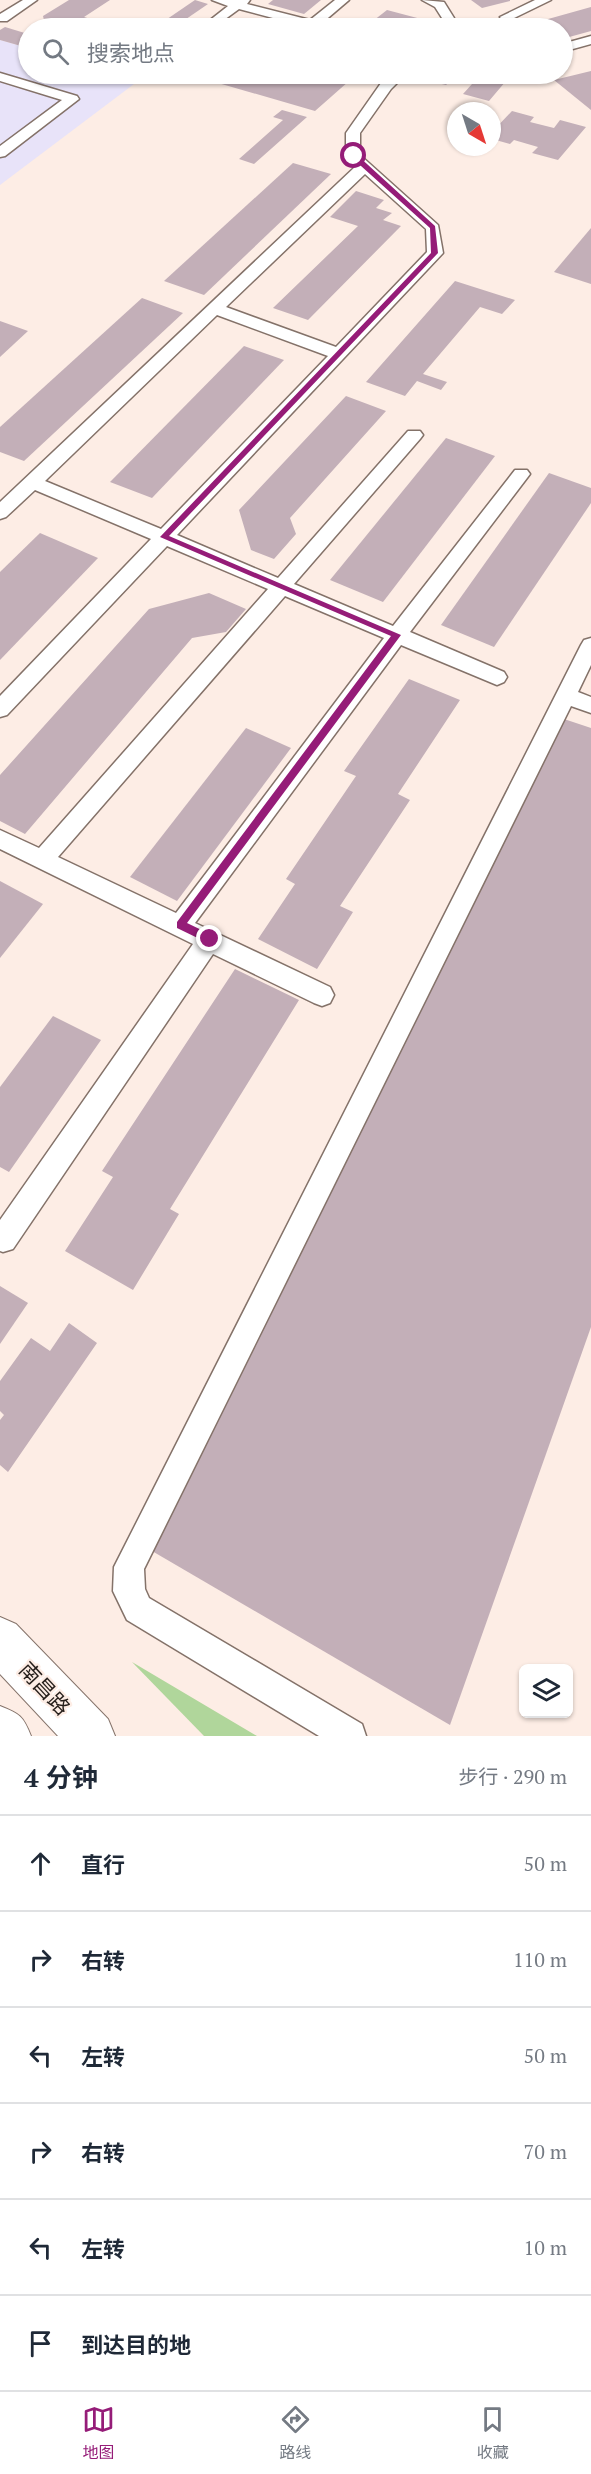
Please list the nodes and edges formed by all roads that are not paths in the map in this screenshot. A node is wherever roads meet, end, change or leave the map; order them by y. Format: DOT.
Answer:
graph roads {
  1 [pos="31,0"];
  2 [pos="218,0"];
  3 [pos="343,0"];
  4 [pos="429,0"];
  5 [pos="545,0"];
  6 [pos="240,3"];
  7 [pos="506,16"];
  8 [pos="3,18"];
  9 [pos="220,18"];
  10 [pos="284,18"];
  11 [pos="321,18"];
  12 [pos="448,18"];
  13 [pos="591,40"];
  14 [pos="573,45"];
  15 [pos="0,77"];
  16 [pos="18,82"];
  17 [pos="23,84"];
  18 [pos="388,84"];
  19 [pos="0,153"];
  20 [pos="365,166"];
  21 [pos="215,309"];
  22 [pos="339,354"];
  23 [pos="414,435"];
  24 [pos="521,474"];
  25 [pos="32,482"];
  26 [pos="0,513"];
  27 [pos="164,537"];
  28 [pos="281,586"];
  29 [pos="397,635"];
  30 [pos="591,645"];
  31 [pos="497,677"];
  32 [pos="566,696"];
  33 [pos="591,705"];
  34 [pos="0,709"];
  35 [pos="0,839"];
  36 [pos="43,859"];
  37 [pos="180,925"];
  38 [pos="210,939"];
  39 [pos="322,995"];
  40 [pos="3,1239"];
  41 [pos="0,1640"];
  42 [pos="0,1730"];
  43 [pos="7,1736"];
  44 [pos="91,1736"];
  45 [pos="350,1736"];
  1 -- 8 [label="lane"];
  2 -- 6 [label="lane"];
  3 -- 11 [label="lane"];
  4 -- 12 [label="lane"];
  5 -- 7 [label="lane"];
  6 -- 9 [label="lane"];
  6 -- 10 [label="lane"];
  13 -- 14 [label="lane"];
  15 -- 16 [label="lane"];
  17 -- 19 [label="lane"];
  18 -- 20 [label="lane"];
  20 -- 21 [label="lane"];
  20 -- 22 [label="lane"];
  21 -- 22 [label="lane"];
  21 -- 25 [label="lane"];
  22 -- 27 [label="lane"];
  23 -- 28 [label="lane"];
  24 -- 29 [label="lane"];
  25 -- 26 [label="lane"];
  25 -- 27 [label="lane"];
  27 -- 28 [label="lane"];
  27 -- 34 [label="lane"];
  28 -- 29 [label="lane"];
  28 -- 36 [label="lane"];
  29 -- 31 [label="lane"];
  29 -- 37 [label="lane"];
  30 -- 32 [label="lane"];
  32 -- 33 [label="lane"];
  32 -- 45 [label="lane"];
  35 -- 36 [label="lane"];
  36 -- 37 [label="lane"];
  37 -- 38 [label="lane"];
  38 -- 39 [label="lane"];
  38 -- 40 [label="lane"];
  41 -- 44 [label="main road, 南昌路"];
  42 -- 43 [label="main road"];
}
